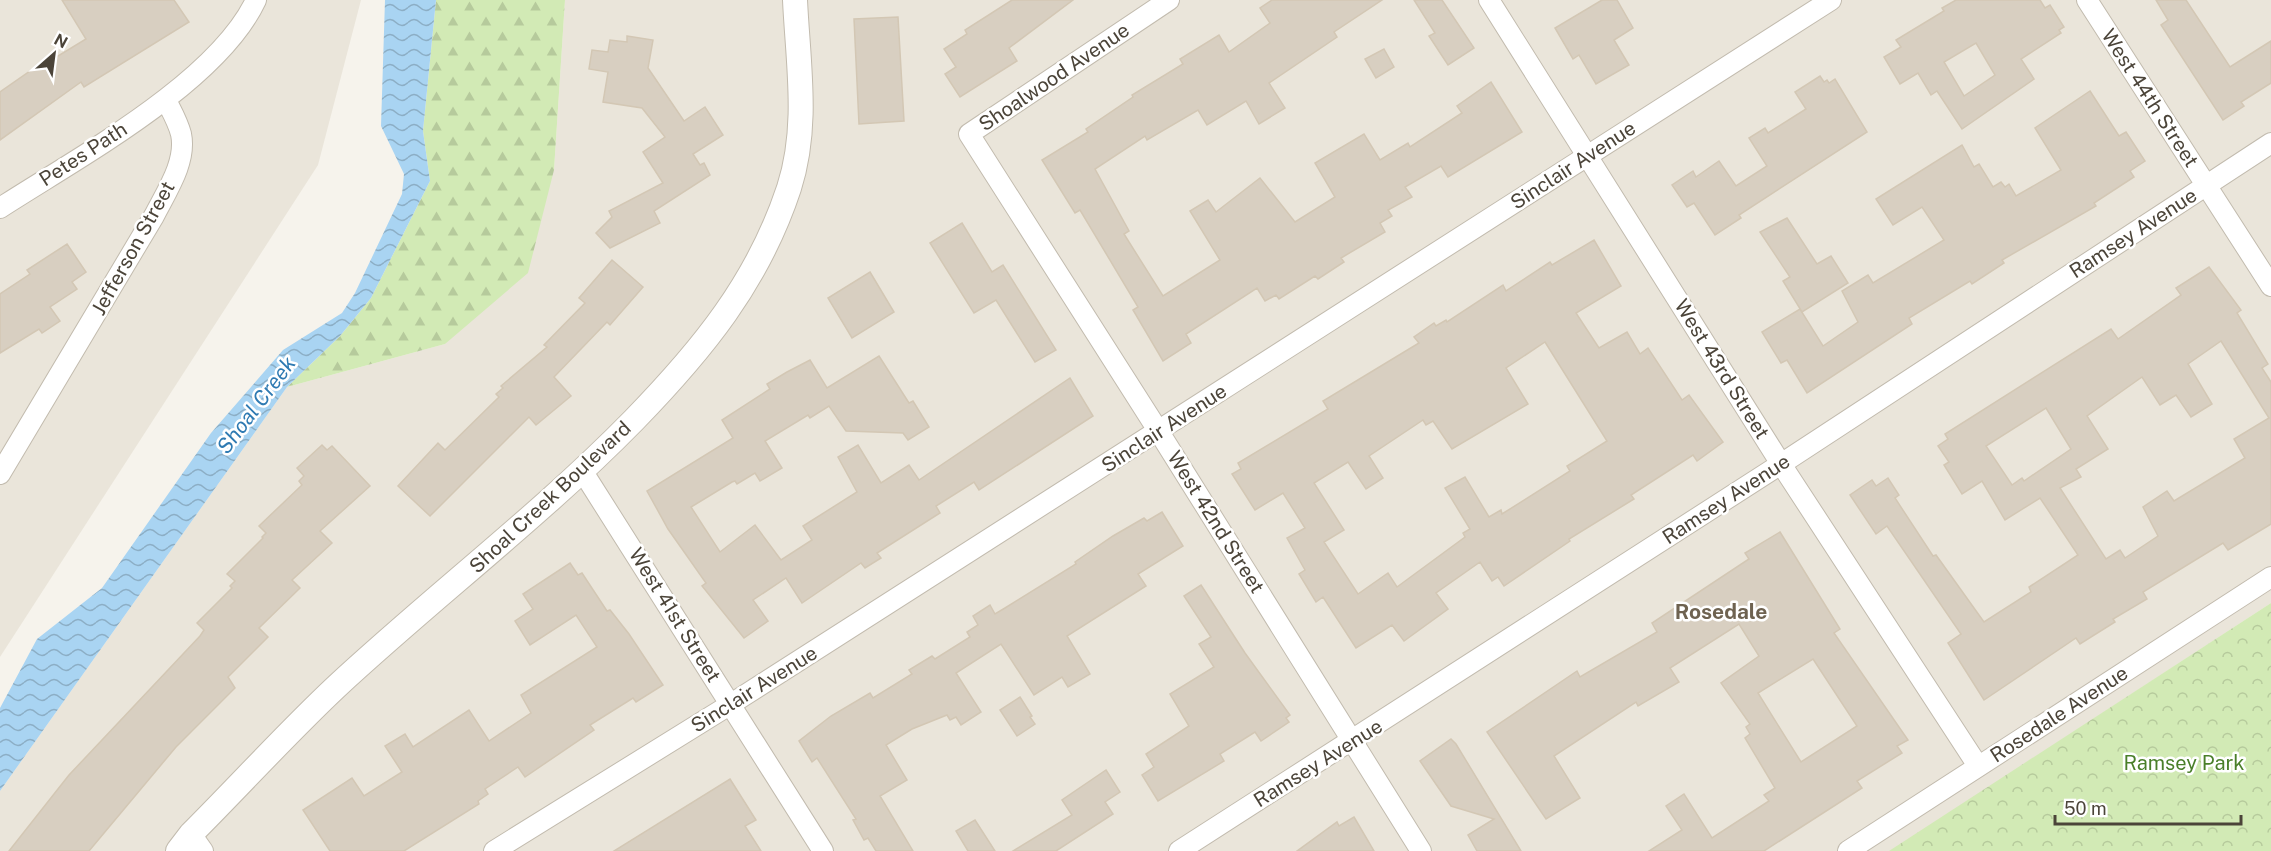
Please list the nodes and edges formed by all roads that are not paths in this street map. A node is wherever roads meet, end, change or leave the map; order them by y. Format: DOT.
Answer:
graph roads {
  1 [pos="256,0"];
  2 [pos="795,0"];
  3 [pos="1169,0"];
  4 [pos="1489,0"];
  5 [pos="1831,0"];
  6 [pos="2086,0"];
  7 [pos="166,100"];
  8 [pos="969,134"];
  9 [pos="2271,143"];
  10 [pos="1588,156"];
  11 [pos="2206,185"];
  12 [pos="0,208"];
  13 [pos="2271,286"];
  14 [pos="1159,432"];
  15 [pos="1781,464"];
  16 [pos="583,472"];
  17 [pos="0,474"];
  18 [pos="2271,577"];
  19 [pos="731,704"];
  20 [pos="1353,742"];
  21 [pos="1978,766"];
  22 [pos="191,845"];
  23 [pos="494,851"];
  24 [pos="823,851"];
  25 [pos="1179,851"];
  26 [pos="1421,851"];
  27 [pos="1848,851"];
  1 -- 7 [label="street"];
  2 -- 16 [label="street, Shoal Creek Boulevard"];
  3 -- 8 [label="street, Shoalwood Avenue"];
  4 -- 10 [label="street, West 43rd Street"];
  5 -- 10 [label="street, Sinclair Avenue"];
  6 -- 11 [label="street, West 44th Street"];
  7 -- 12 [label="street, Petes Path"];
  7 -- 17 [label="street, Jefferson Street"];
  8 -- 14 [label="street, West 42nd Street"];
  9 -- 11 [label="street, Ramsey Avenue"];
  10 -- 14 [label="street, Sinclair Avenue"];
  10 -- 15 [label="street, West 43rd Street"];
  11 -- 13 [label="street, West 44th Street"];
  11 -- 15 [label="street, Ramsey Avenue"];
  14 -- 19 [label="street, Sinclair Avenue"];
  14 -- 20 [label="street, West 42nd Street"];
  15 -- 20 [label="street, Ramsey Avenue"];
  15 -- 21 [label="street, West 43rd Street"];
  16 -- 19 [label="street, West 41st Street"];
  16 -- 22 [label="street, Shoal Creek Boulevard"];
  18 -- 21 [label="street, Rosedale Avenue"];
  19 -- 23 [label="street, Sinclair Avenue"];
  19 -- 24 [label="street, West 41st Street"];
  20 -- 25 [label="street, Ramsey Avenue"];
  20 -- 26 [label="street, West 42nd Street"];
  21 -- 27 [label="street, Rosedale Avenue"];
}
